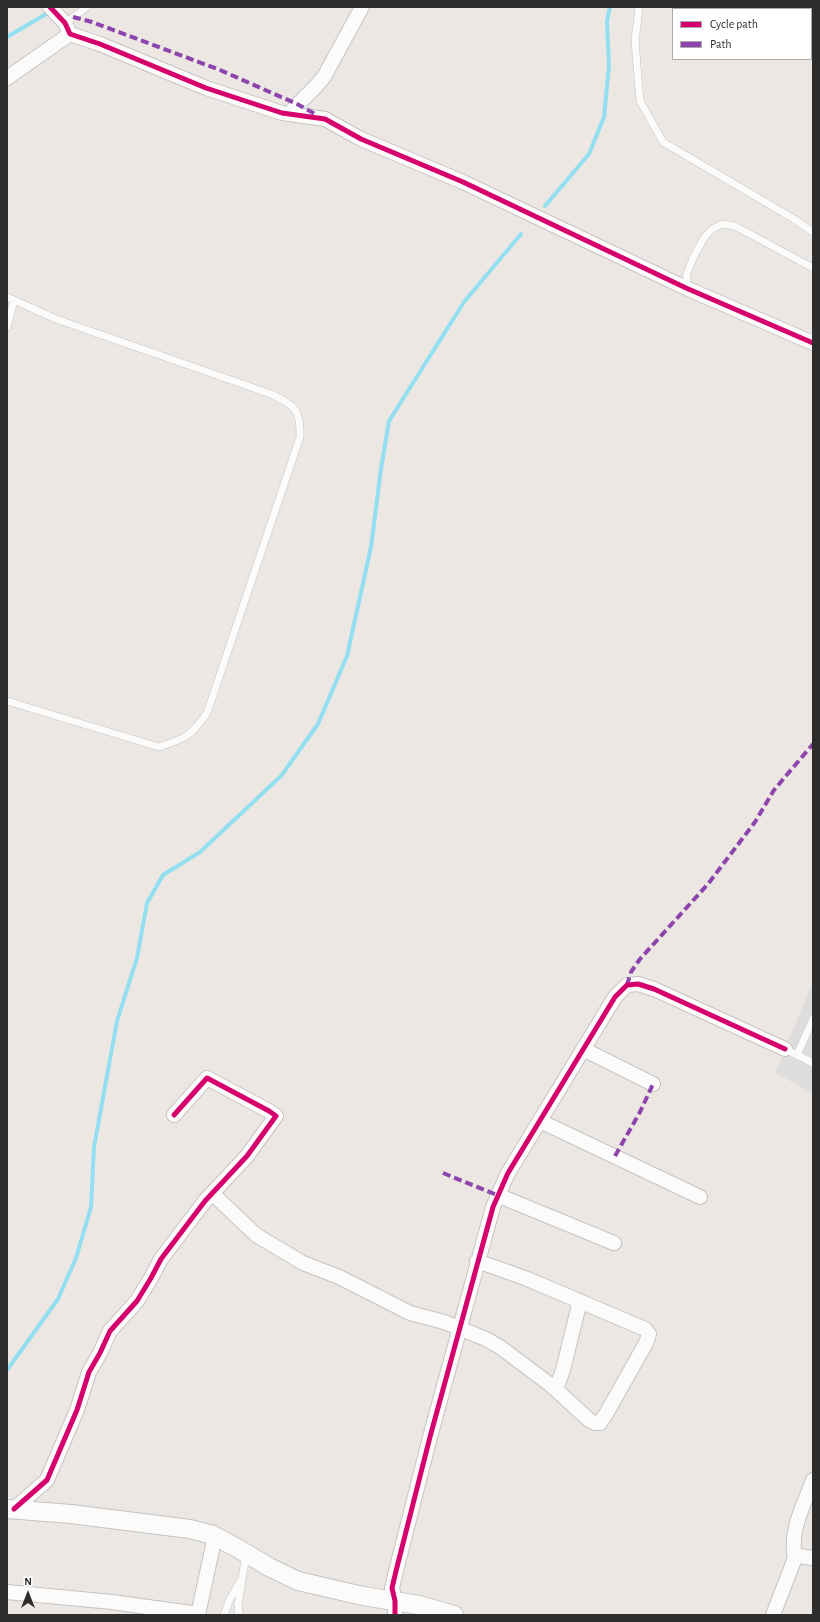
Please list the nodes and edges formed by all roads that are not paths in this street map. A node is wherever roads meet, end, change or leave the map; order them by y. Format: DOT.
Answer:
graph roads {
  1 [pos="50,7"];
  2 [pos="87,7"];
  3 [pos="362,7"];
  4 [pos="639,7"];
  5 [pos="68,28"];
  6 [pos="7,78"];
  7 [pos="290,113"];
  8 [pos="813,232"];
  9 [pos="813,268"];
  10 [pos="686,288"];
  11 [pos="7,297"];
  12 [pos="14,301"];
  13 [pos="7,327"];
  14 [pos="813,343"];
  15 [pos="7,701"];
  16 [pos="813,1019"];
  17 [pos="583,1049"];
  18 [pos="791,1052"];
  19 [pos="813,1063"];
  20 [pos="653,1084"];
  21 [pos="174,1115"];
  22 [pos="540,1121"];
  23 [pos="212,1193"];
  24 [pos="497,1195"];
  25 [pos="700,1197"];
  26 [pos="614,1243"];
  27 [pos="477,1261"];
  28 [pos="580,1301"];
  29 [pos="460,1329"];
  30 [pos="482,1338"];
  31 [pos="454,1349"];
  32 [pos="556,1389"];
  33 [pos="813,1480"];
  34 [pos="11,1509"];
  35 [pos="215,1536"];
  36 [pos="246,1554"];
  37 [pos="795,1558"];
  38 [pos="813,1558"];
  39 [pos="243,1577"];
  40 [pos="7,1592"];
  41 [pos="395,1608"];
  42 [pos="198,1615"];
  43 [pos="224,1615"];
  44 [pos="239,1615"];
  45 [pos="454,1615"];
  46 [pos="773,1615"];
  1 -- 5 [label="street"];
  2 -- 5 [label="lane"];
  3 -- 7 [label="street"];
  4 -- 8 [label="lane"];
  5 -- 6 [label="street"];
  5 -- 7 [label="street"];
  7 -- 10 [label="street"];
  9 -- 10 [label="lane"];
  10 -- 14 [label="street"];
  11 -- 12 [label="lane"];
  12 -- 13 [label="lane"];
  12 -- 15 [label="lane"];
  16 -- 18 [label="lane"];
  17 -- 18 [label="street"];
  17 -- 20 [label="street"];
  17 -- 22 [label="street"];
  18 -- 19 [label="lane"];
  21 -- 23 [label="street"];
  22 -- 24 [label="street"];
  22 -- 25 [label="street"];
  23 -- 29 [label="street"];
  23 -- 34 [label="street"];
  24 -- 26 [label="street"];
  24 -- 27 [label="street"];
  27 -- 28 [label="street"];
  27 -- 29 [label="street"];
  28 -- 32 [label="street"];
  28 -- 32 [label="street"];
  29 -- 30 [label="street"];
  29 -- 31 [label="street"];
  30 -- 31 [label="street"];
  30 -- 32 [label="street"];
  31 -- 41 [label="street"];
  33 -- 37 [label="street"];
  34 -- 35 [label="street"];
  35 -- 36 [label="street"];
  35 -- 42 [label="street"];
  36 -- 39 [label="lane"];
  36 -- 41 [label="street"];
  37 -- 38 [label="street"];
  37 -- 46 [label="street"];
  39 -- 43 [label="lane"];
  39 -- 44 [label="lane"];
  40 -- 42 [label="street"];
  41 -- 45 [label="street"];
}
